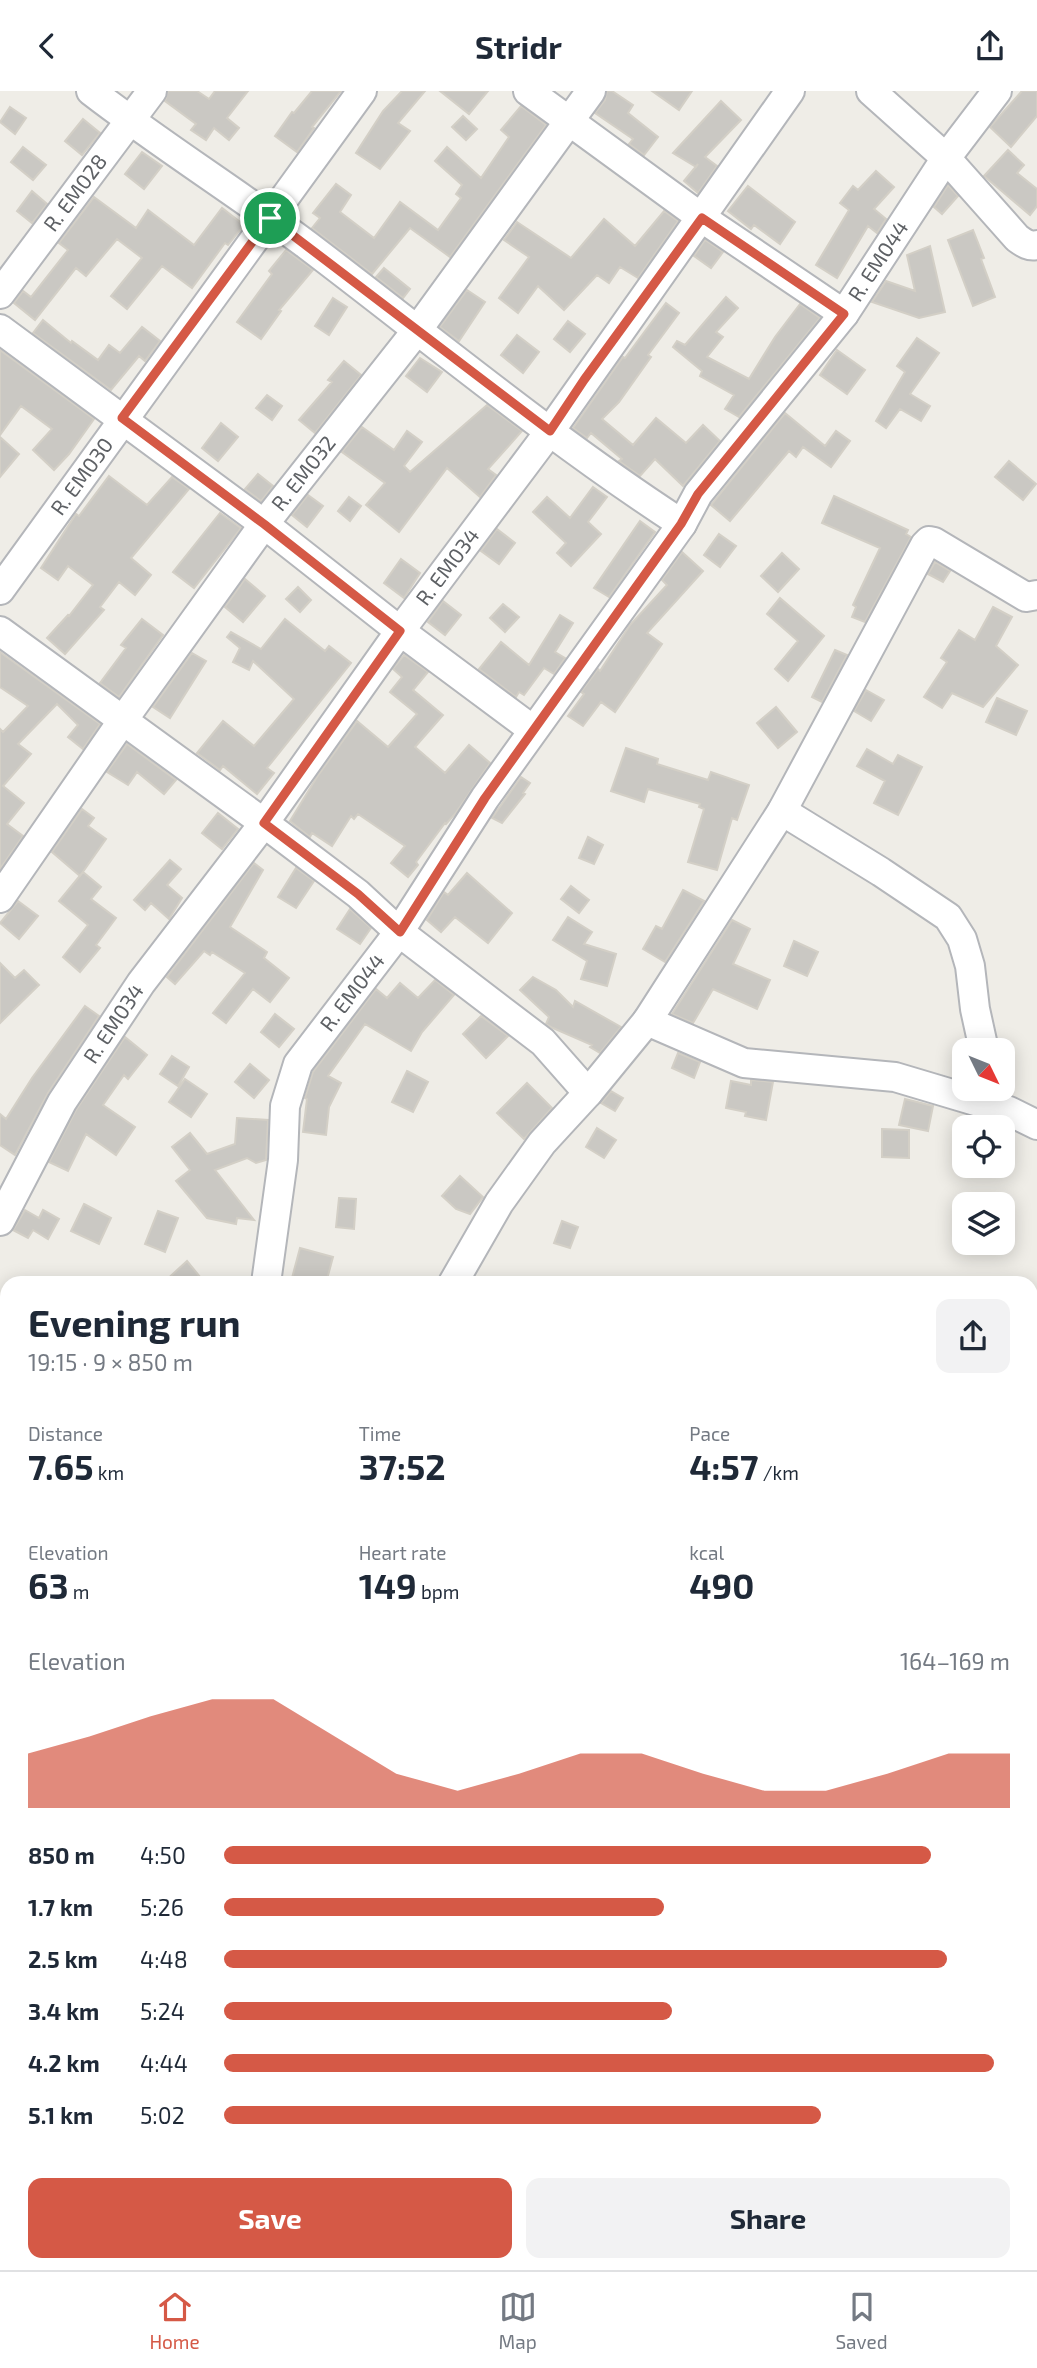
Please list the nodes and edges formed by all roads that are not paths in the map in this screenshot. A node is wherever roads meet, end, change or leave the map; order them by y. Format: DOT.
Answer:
graph roads {
  1 [pos="91,91"];
  2 [pos="152,91"];
  3 [pos="362,91"];
  4 [pos="528,91"];
  5 [pos="591,91"];
  6 [pos="790,91"];
  7 [pos="871,91"];
  8 [pos="997,91"];
  9 [pos="130,121"];
  10 [pos="569,123"];
  11 [pos="946,158"];
  12 [pos="270,218"];
  13 [pos="702,218"];
  14 [pos="1037,245"];
  15 [pos="0,294"];
  16 [pos="844,314"];
  17 [pos="0,329"];
  18 [pos="418,330"];
  19 [pos="122,418"];
  20 [pos="550,431"];
  21 [pos="264,524"];
  22 [pos="681,524"];
  23 [pos="0,590"];
  24 [pos="1037,595"];
  25 [pos="0,631"];
  26 [pos="400,631"];
  27 [pos="123,720"];
  28 [pos="533,730"];
  29 [pos="782,811"];
  30 [pos="264,823"];
  31 [pos="0,898"];
  32 [pos="400,932"];
  33 [pos="647,1021"];
  34 [pos="981,1038"];
  35 [pos="952,1089"];
  36 [pos="588,1093"];
  37 [pos="1006,1101"];
  38 [pos="1037,1125"];
  39 [pos="0,1221"];
  40 [pos="267,1276"];
  41 [pos="457,1276"];
  1 -- 9 [label="street"];
  2 -- 9 [label="street, R. EM028"];
  3 -- 12 [label="street, R. EM030"];
  4 -- 10 [label="street"];
  5 -- 10 [label="street, R. EM032"];
  6 -- 13 [label="street, R. EM034"];
  7 -- 11 [label="street"];
  8 -- 11 [label="street, R. EM044"];
  9 -- 12 [label="street"];
  9 -- 15 [label="street, R. EM028"];
  10 -- 13 [label="street"];
  10 -- 18 [label="street, R. EM032"];
  11 -- 14 [label="street"];
  11 -- 16 [label="street, R. EM044"];
  12 -- 18 [label="street"];
  12 -- 19 [label="street, R. EM030"];
  13 -- 16 [label="street"];
  13 -- 20 [label="street, R. EM034"];
  16 -- 22 [label="street, R. EM044"];
  17 -- 19 [label="street"];
  18 -- 20 [label="street"];
  18 -- 21 [label="street, R. EM032"];
  19 -- 21 [label="street"];
  19 -- 23 [label="street, R. EM030"];
  20 -- 22 [label="street"];
  20 -- 26 [label="street, R. EM034"];
  21 -- 26 [label="street"];
  21 -- 27 [label="street, R. EM032"];
  22 -- 28 [label="street, R. EM044"];
  24 -- 29 [label="street"];
  25 -- 27 [label="street"];
  26 -- 28 [label="street"];
  26 -- 30 [label="street, R. EM034"];
  27 -- 30 [label="street"];
  27 -- 31 [label="street, R. EM032"];
  28 -- 32 [label="street, R. EM044"];
  29 -- 33 [label="street"];
  29 -- 34 [label="street"];
  30 -- 32 [label="street"];
  30 -- 39 [label="street, R. EM034"];
  32 -- 36 [label="street"];
  32 -- 40 [label="street, R. EM044"];
  33 -- 35 [label="street"];
  33 -- 36 [label="street"];
  36 -- 41 [label="street"];
  37 -- 38 [label="street"];
}
